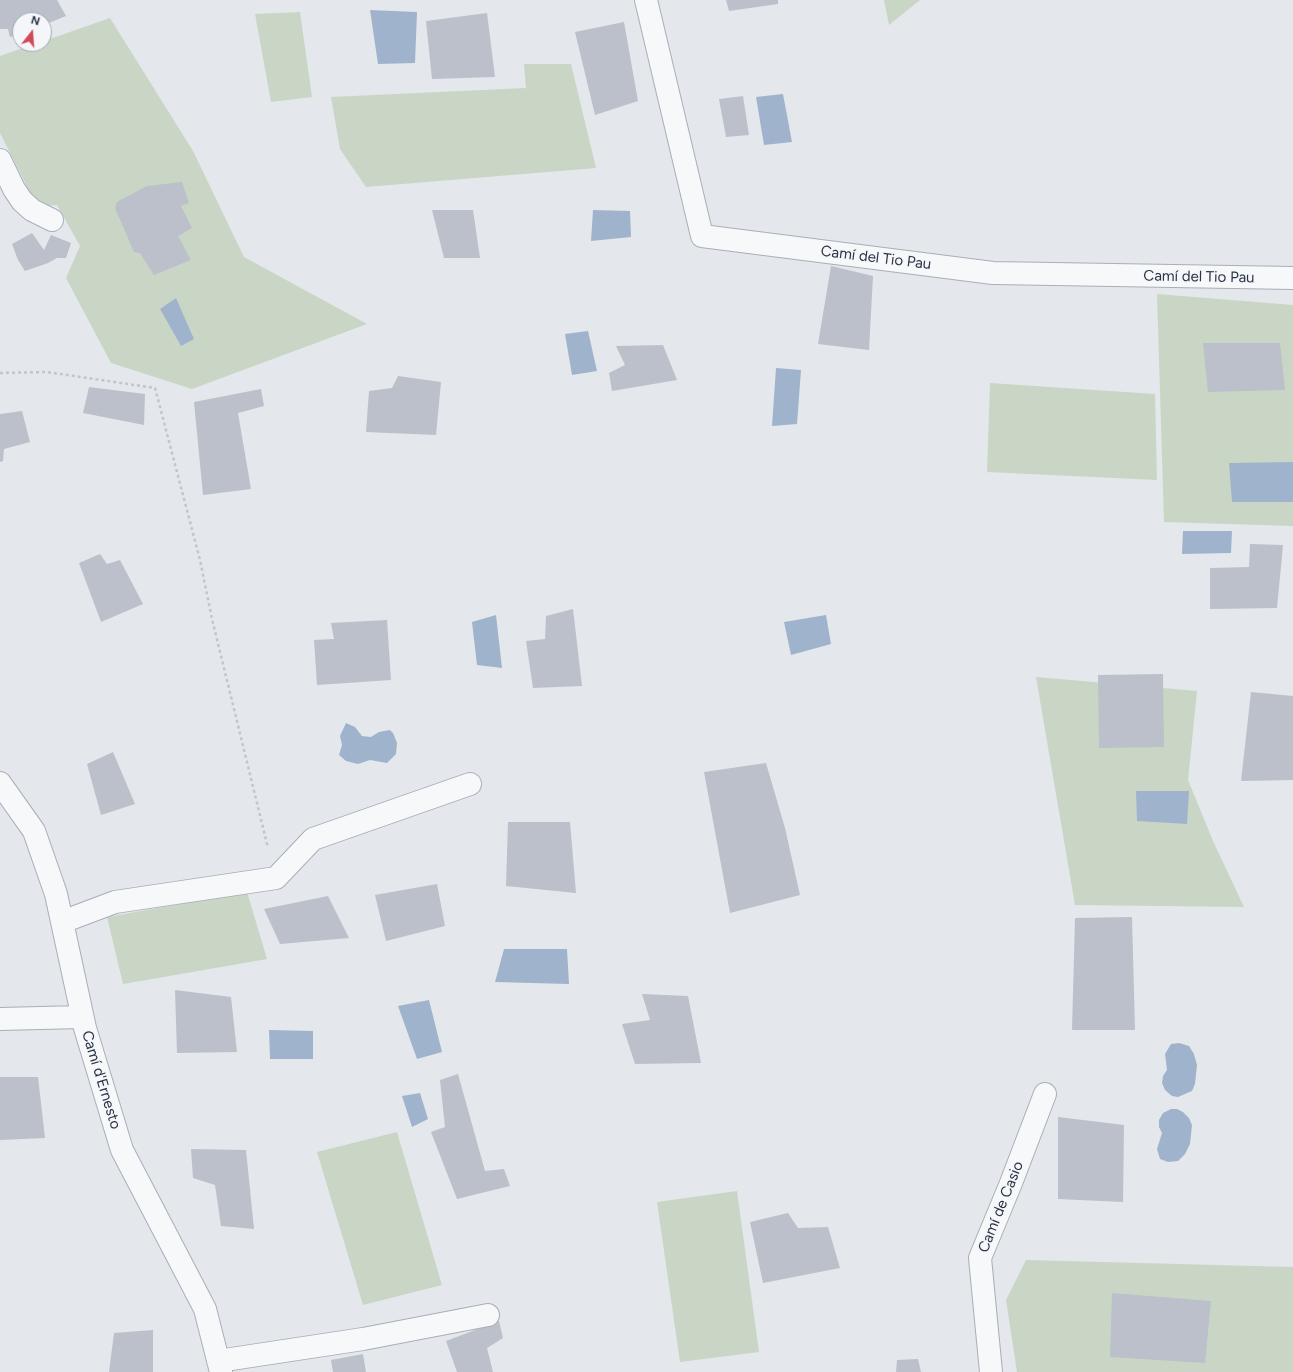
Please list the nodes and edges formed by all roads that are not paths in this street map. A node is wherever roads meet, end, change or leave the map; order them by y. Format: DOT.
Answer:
graph roads {
  1 [pos="646,0"];
  2 [pos="2,166"];
  3 [pos="52,220"];
  4 [pos="1293,278"];
  5 [pos="0,783"];
  6 [pos="470,784"];
  7 [pos="62,922"];
  8 [pos="82,1017"];
  9 [pos="0,1019"];
  10 [pos="1045,1094"];
  11 [pos="488,1314"];
  12 [pos="219,1366"];
  13 [pos="991,1372"];
  1 -- 4 [label="street, Camí del Tio Pau"];
  2 -- 3 [label="street"];
  5 -- 7 [label="street, Camí d'Ernesto"];
  6 -- 7 [label="street"];
  7 -- 8 [label="street, Camí d'Ernesto"];
  8 -- 9 [label="street"];
  8 -- 12 [label="street, Camí d'Ernesto"];
  10 -- 13 [label="street, Camí de Casio"];
  11 -- 12 [label="street"];
}
